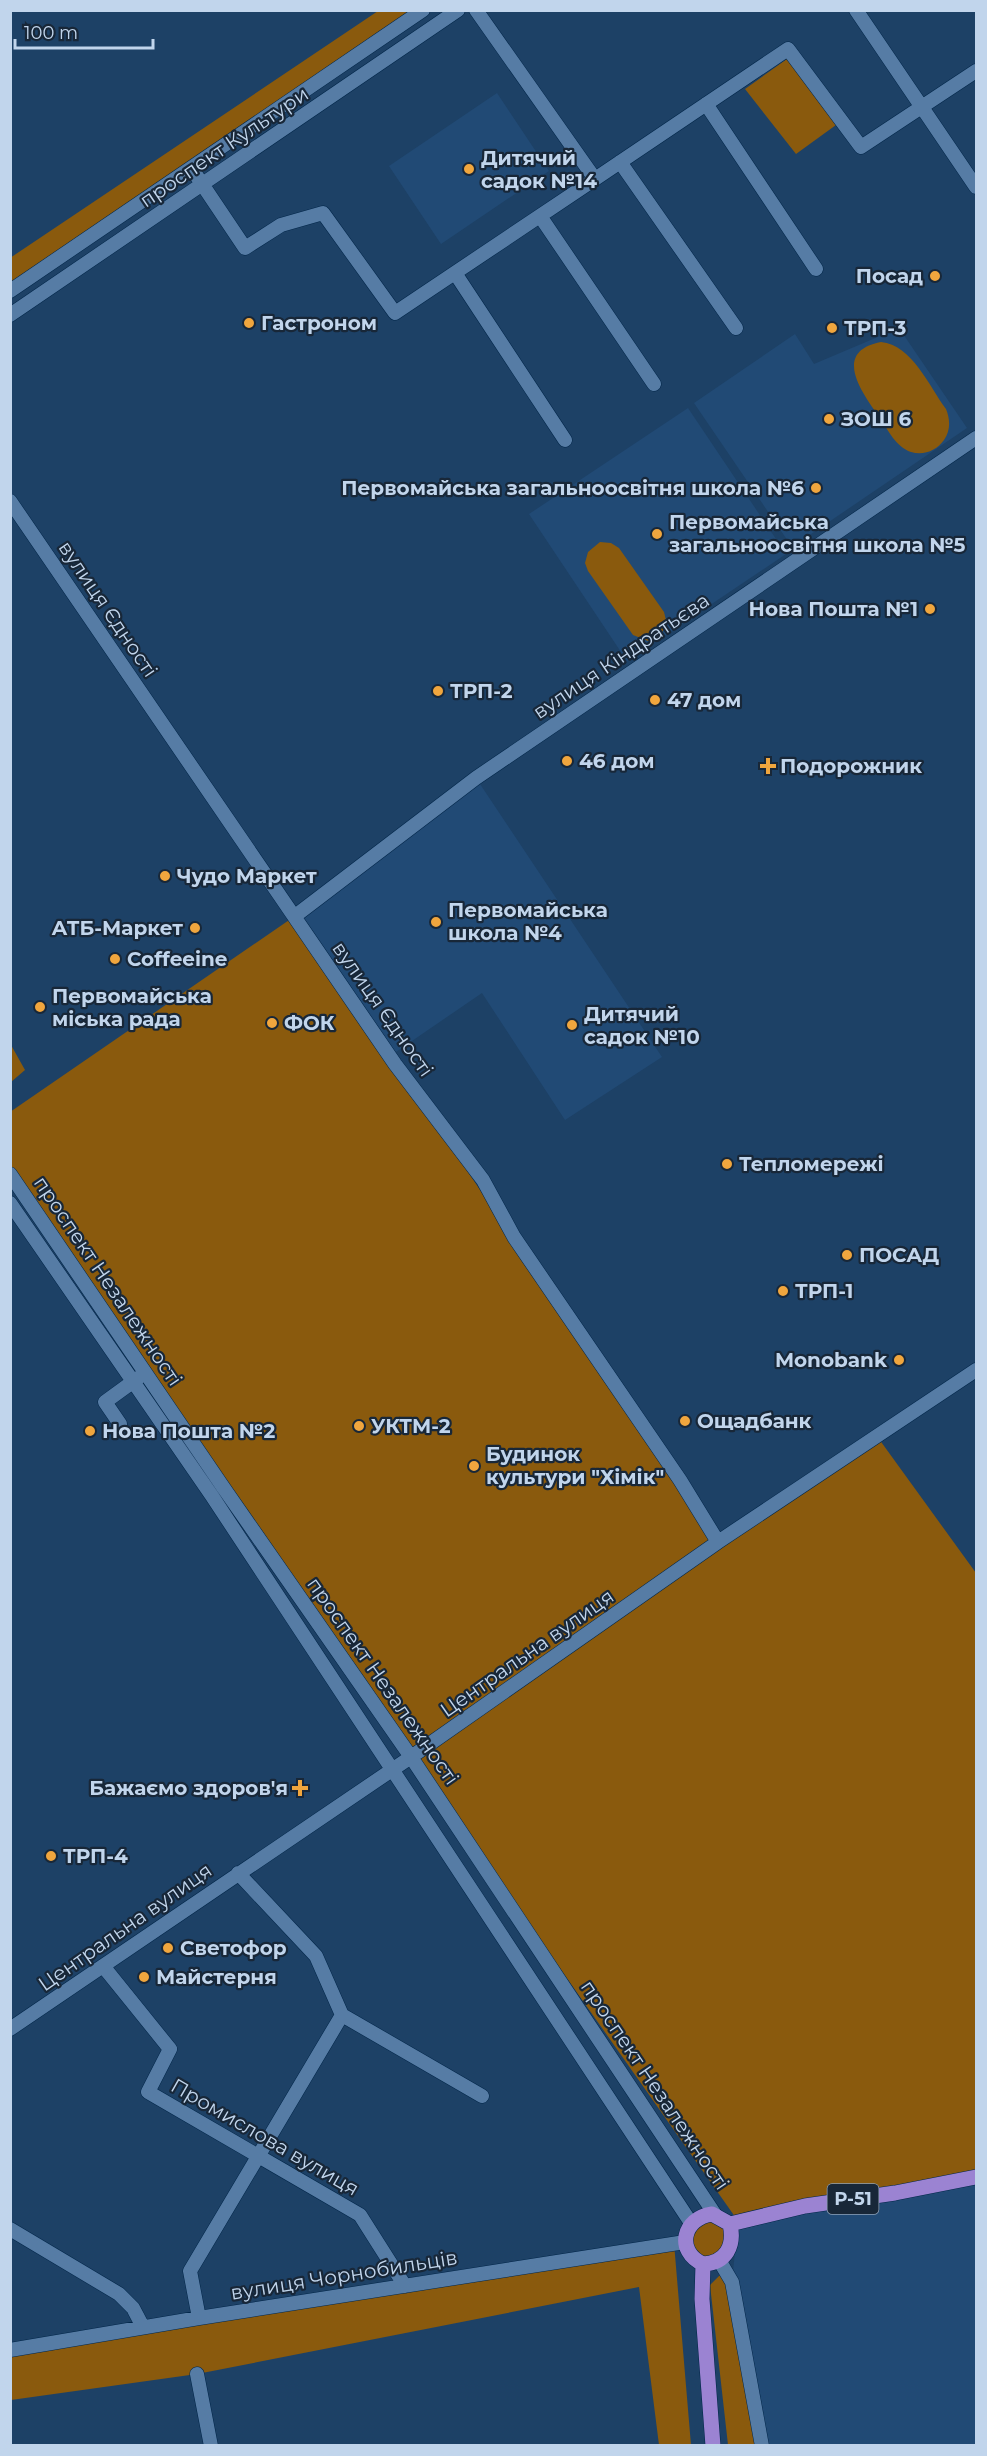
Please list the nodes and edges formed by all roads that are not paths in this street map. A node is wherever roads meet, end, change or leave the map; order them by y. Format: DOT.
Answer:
graph roads {
  1 [pos="423,10"];
  2 [pos="458,10"];
  3 [pos="476,10"];
  4 [pos="856,10"];
  5 [pos="976,71"];
  6 [pos="706,104"];
  7 [pos="922,107"];
  8 [pos="620,162"];
  9 [pos="192,169"];
  10 [pos="595,179"];
  11 [pos="204,184"];
  12 [pos="976,188"];
  13 [pos="540,216"];
  14 [pos="816,268"];
  15 [pos="455,273"];
  16 [pos="10,291"];
  17 [pos="10,315"];
  18 [pos="736,328"];
  19 [pos="654,384"];
  20 [pos="976,438"];
  21 [pos="565,440"];
  22 [pos="10,501"];
  23 [pos="295,916"];
  24 [pos="10,1174"];
  25 [pos="10,1203"];
  26 [pos="976,1370"];
  27 [pos="145,1373"];
  28 [pos="133,1382"];
  29 [pos="120,1424"];
  30 [pos="718,1542"];
  31 [pos="411,1758"];
  32 [pos="392,1771"];
  33 [pos="238,1874"];
  34 [pos="103,1966"];
  35 [pos="342,2015"];
  36 [pos="10,2030"];
  37 [pos="482,2096"];
  38 [pos="257,2155"];
  39 [pos="976,2177"];
  40 [pos="716,2216"];
  41 [pos="691,2223"];
  42 [pos="730,2224"];
  43 [pos="10,2229"];
  44 [pos="685,2242"];
  45 [pos="719,2260"];
  46 [pos="703,2264"];
  47 [pos="405,2286"];
  48 [pos="199,2318"];
  49 [pos="143,2327"];
  50 [pos="10,2350"];
  51 [pos="197,2374"];
  52 [pos="211,2445"];
  53 [pos="713,2445"];
  54 [pos="762,2445"];
  1 -- 9 [label="street, проспект Культури"];
  2 -- 11 [label="street, проспект Культури"];
  3 -- 10 [label="street"];
  4 -- 7 [label="street"];
  5 -- 7 [label="street"];
  6 -- 7 [label="street"];
  6 -- 8 [label="street"];
  6 -- 14 [label="street"];
  7 -- 12 [label="street"];
  8 -- 10 [label="street"];
  8 -- 18 [label="street"];
  9 -- 11 [label="street"];
  9 -- 16 [label="street, проспект Культури"];
  10 -- 13 [label="street"];
  11 -- 15 [label="street"];
  11 -- 17 [label="street, проспект Культури"];
  13 -- 15 [label="street"];
  13 -- 19 [label="street"];
  15 -- 21 [label="street"];
  20 -- 23 [label="street, вулиця Кіндратьєва"];
  22 -- 23 [label="street, вулиця Єдності"];
  23 -- 30 [label="street, вулиця Єдності"];
  24 -- 27 [label="street, проспект Незалежності"];
  25 -- 28 [label="street, проспект Незалежності"];
  26 -- 30 [label="street, Центральна вулиця"];
  27 -- 28 [label="street"];
  27 -- 31 [label="street, проспект Незалежності"];
  28 -- 29 [label="street"];
  28 -- 32 [label="street, проспект Незалежності"];
  30 -- 31 [label="street, Центральна вулиця"];
  31 -- 32 [label="street, Центральна вулиця"];
  31 -- 40 [label="street, проспект Незалежності"];
  32 -- 33 [label="street, Центральна вулиця"];
  32 -- 41 [label="street, проспект Незалежності"];
  33 -- 34 [label="street, Центральна вулиця"];
  33 -- 35 [label="street"];
  34 -- 36 [label="street, Центральна вулиця"];
  34 -- 38 [label="street, Промислова вулиця"];
  35 -- 37 [label="street"];
  35 -- 38 [label="street"];
  38 -- 47 [label="street, Промислова вулиця"];
  38 -- 48 [label="street"];
  39 -- 42 [label="main road, Р-51"];
  40 -- 41 [label="main road"];
  40 -- 42 [label="main road"];
  41 -- 44 [label="main road"];
  42 -- 45 [label="main road"];
  43 -- 49 [label="street"];
  44 -- 46 [label="main road"];
  44 -- 47 [label="street, вулиця Чорнобильців"];
  45 -- 46 [label="main road"];
  45 -- 54 [label="street"];
  46 -- 53 [label="main road"];
  47 -- 48 [label="street, вулиця Чорнобильців"];
  48 -- 49 [label="street, вулиця Чорнобильців"];
  49 -- 50 [label="street, вулиця Чорнобильців"];
  51 -- 52 [label="street"];
}
